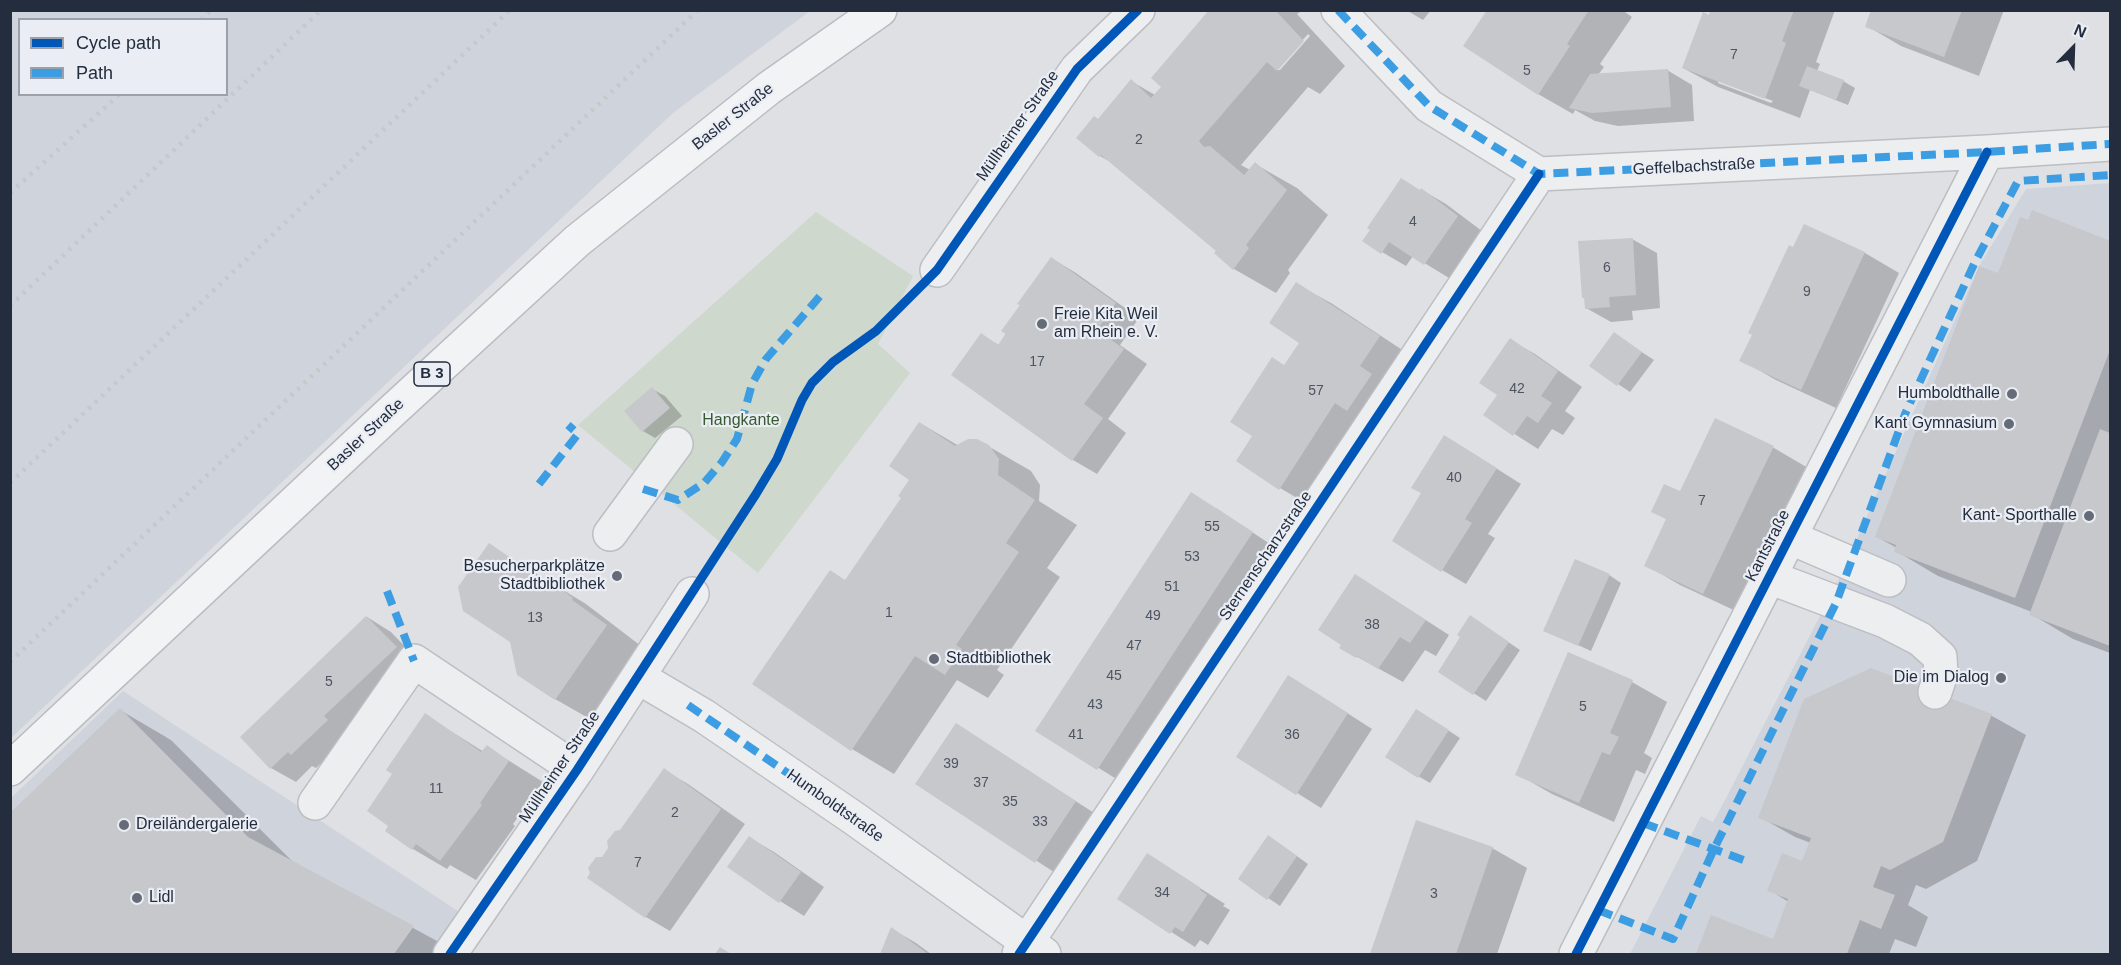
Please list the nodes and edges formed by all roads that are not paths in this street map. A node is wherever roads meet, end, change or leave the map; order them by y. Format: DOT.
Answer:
graph roads {
  1 [pos="880,10"];
  2 [pos="1138,10"];
  3 [pos="1338,10"];
  4 [pos="2110,144"];
  5 [pos="1987,152"];
  6 [pos="1539,174"];
  7 [pos="937,270"];
  8 [pos="676,444"];
  9 [pos="610,534"];
  10 [pos="1790,537"];
  11 [pos="1769,577"];
  12 [pos="1889,580"];
  13 [pos="692,594"];
  14 [pos="638,677"];
  15 [pos="1935,692"];
  16 [pos="10,769"];
  17 [pos="577,770"];
  18 [pos="315,803"];
  19 [pos="1030,950"];
  20 [pos="450,954"];
  21 [pos="1576,954"];
  1 -- 16 [label="main road, Basler Straße / B 3"];
  2 -- 7 [label="street, Müllheimer Straße"];
  3 -- 6 [label="street"];
  4 -- 5 [label="street, Geffelbachstraße"];
  5 -- 6 [label="street, Geffelbachstraße"];
  5 -- 10 [label="street, Kantstraße"];
  6 -- 19 [label="street, Sternenschanzstraße"];
  8 -- 9 [label="street"];
  10 -- 11 [label="street, Kantstraße"];
  10 -- 12 [label="street"];
  11 -- 15 [label="street"];
  11 -- 21 [label="street, Kantstraße"];
  13 -- 14 [label="street, Müllheimer Straße"];
  14 -- 17 [label="street, Müllheimer Straße"];
  14 -- 19 [label="street, Humboldtstraße"];
  17 -- 18 [label="street"];
  17 -- 20 [label="street, Müllheimer Straße"];
}
